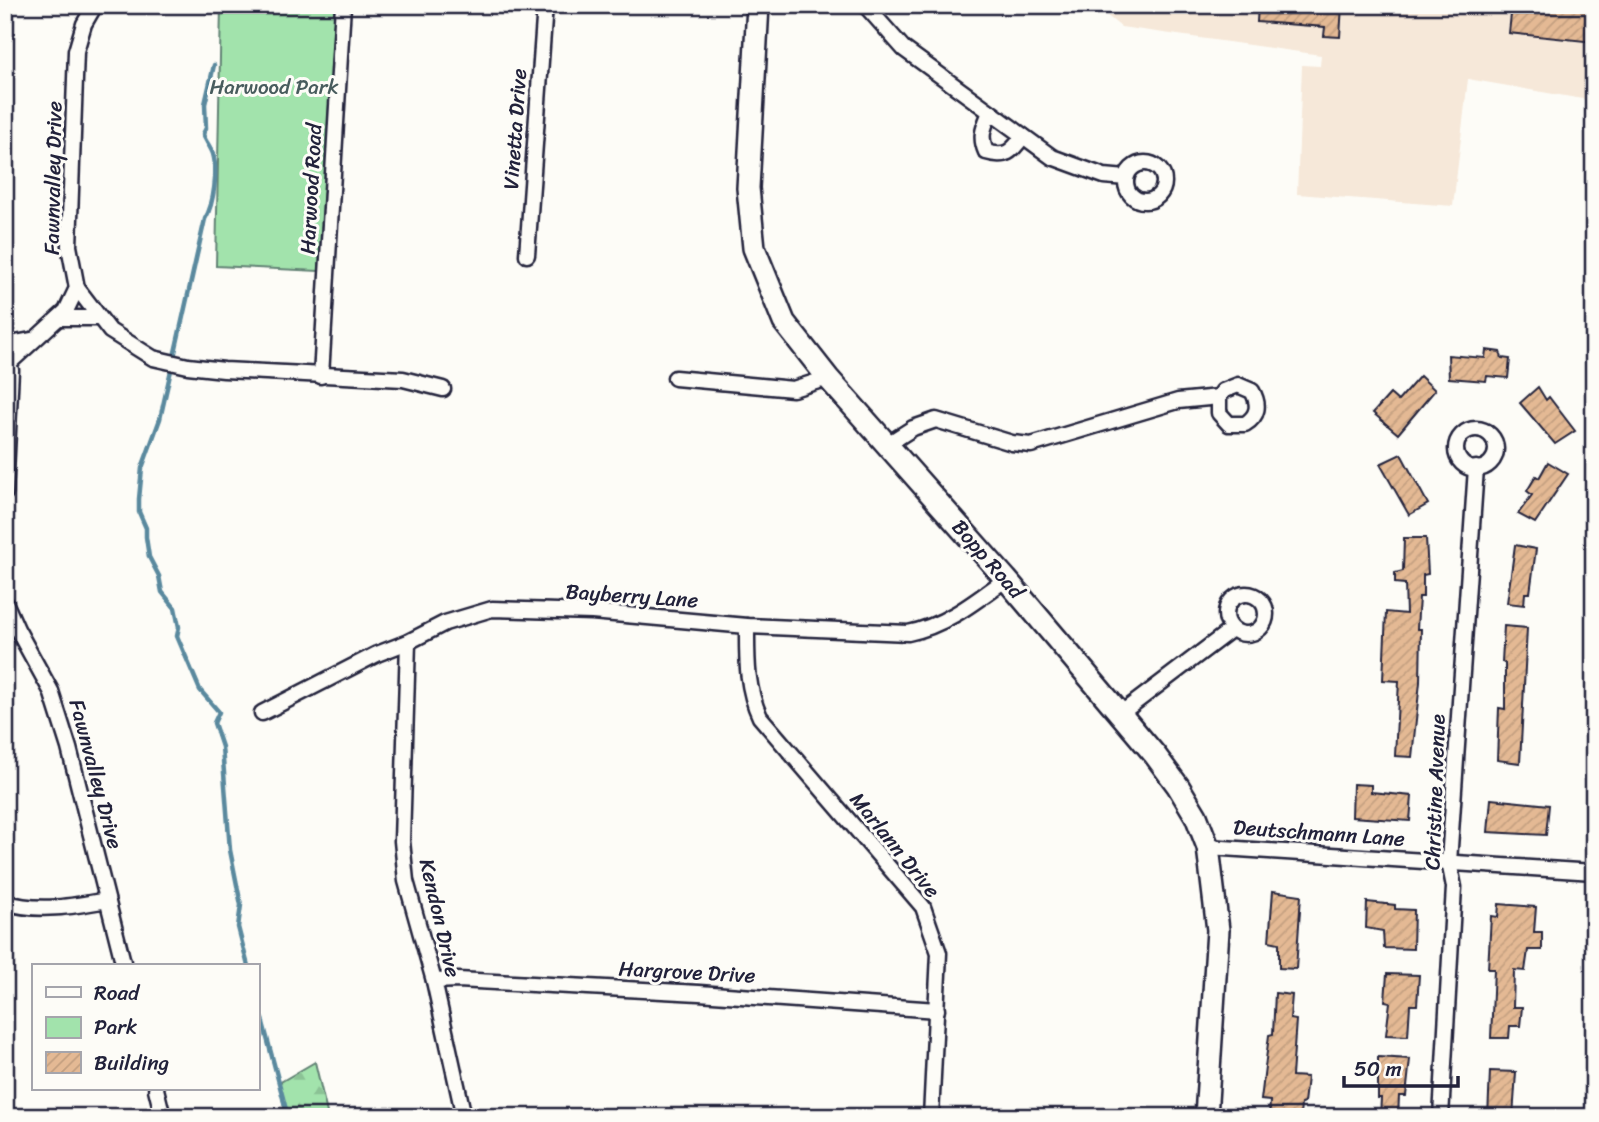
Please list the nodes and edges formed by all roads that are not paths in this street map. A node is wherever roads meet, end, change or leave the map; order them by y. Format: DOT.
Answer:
graph roads {
  1 [pos="95,5"];
  2 [pos="343,5"];
  3 [pos="545,5"];
  4 [pos="758,5"];
  5 [pos="865,5"];
  6 [pos="990,112"];
  7 [pos="1023,136"];
  8 [pos="1126,178"];
  9 [pos="527,256"];
  10 [pos="77,288"];
  11 [pos="59,317"];
  12 [pos="98,318"];
  13 [pos="33,340"];
  14 [pos="5,345"];
  15 [pos="7,363"];
  16 [pos="321,376"];
  17 [pos="828,377"];
  18 [pos="675,378"];
  19 [pos="443,389"];
  20 [pos="1219,397"];
  21 [pos="888,444"];
  22 [pos="1476,468"];
  23 [pos="5,493"];
  24 [pos="1006,579"];
  25 [pos="5,602"];
  26 [pos="11,625"];
  27 [pos="747,626"];
  28 [pos="1232,629"];
  29 [pos="408,642"];
  30 [pos="262,713"];
  31 [pos="1120,714"];
  32 [pos="1209,847"];
  33 [pos="1449,862"];
  34 [pos="1594,872"];
  35 [pos="107,900"];
  36 [pos="5,902"];
  37 [pos="123,964"];
  38 [pos="434,981"];
  39 [pos="937,1010"];
  40 [pos="156,1090"];
  41 [pos="163,1117"];
  42 [pos="464,1117"];
  43 [pos="931,1117"];
  44 [pos="1206,1117"];
  45 [pos="1441,1117"];
  1 -- 10 [label="street, Fawnvalley Drive"];
  2 -- 16 [label="street, Harwood Road"];
  3 -- 9 [label="street, Vinetta Drive"];
  4 -- 17 [label="street, Bopp Road"];
  5 -- 6 [label="street"];
  6 -- 7 [label="street"];
  6 -- 7 [label="street"];
  7 -- 8 [label="street"];
  10 -- 11 [label="street"];
  10 -- 12 [label="street"];
  11 -- 12 [label="street"];
  11 -- 13 [label="street"];
  12 -- 16 [label="street"];
  13 -- 14 [label="street"];
  13 -- 15 [label="street"];
  15 -- 23 [label="street"];
  16 -- 19 [label="street"];
  17 -- 18 [label="street"];
  17 -- 21 [label="street, Bopp Road"];
  20 -- 21 [label="street"];
  21 -- 24 [label="street, Bopp Road"];
  22 -- 33 [label="street, Christine Avenue"];
  24 -- 27 [label="street, Bayberry Lane"];
  24 -- 31 [label="street, Bopp Road"];
  25 -- 26 [label="street, Fawnvalley Drive"];
  26 -- 35 [label="street, Fawnvalley Drive"];
  27 -- 29 [label="street, Bayberry Lane"];
  27 -- 39 [label="street, Marlann Drive"];
  28 -- 31 [label="street"];
  29 -- 30 [label="street, Bayberry Lane"];
  29 -- 38 [label="street, Kendon Drive"];
  31 -- 32 [label="street, Bopp Road"];
  32 -- 33 [label="street, Deutschmann Lane"];
  32 -- 44 [label="street, Bopp Road"];
  33 -- 34 [label="street, Deutschmann Lane"];
  33 -- 45 [label="street, Christine Avenue"];
  35 -- 36 [label="street"];
  35 -- 37 [label="street, Fawnvalley Drive"];
  38 -- 39 [label="street, Hargrove Drive"];
  38 -- 42 [label="street, Kendon Drive"];
  39 -- 43 [label="street, Marlann Drive"];
  40 -- 41 [label="street"];
}
